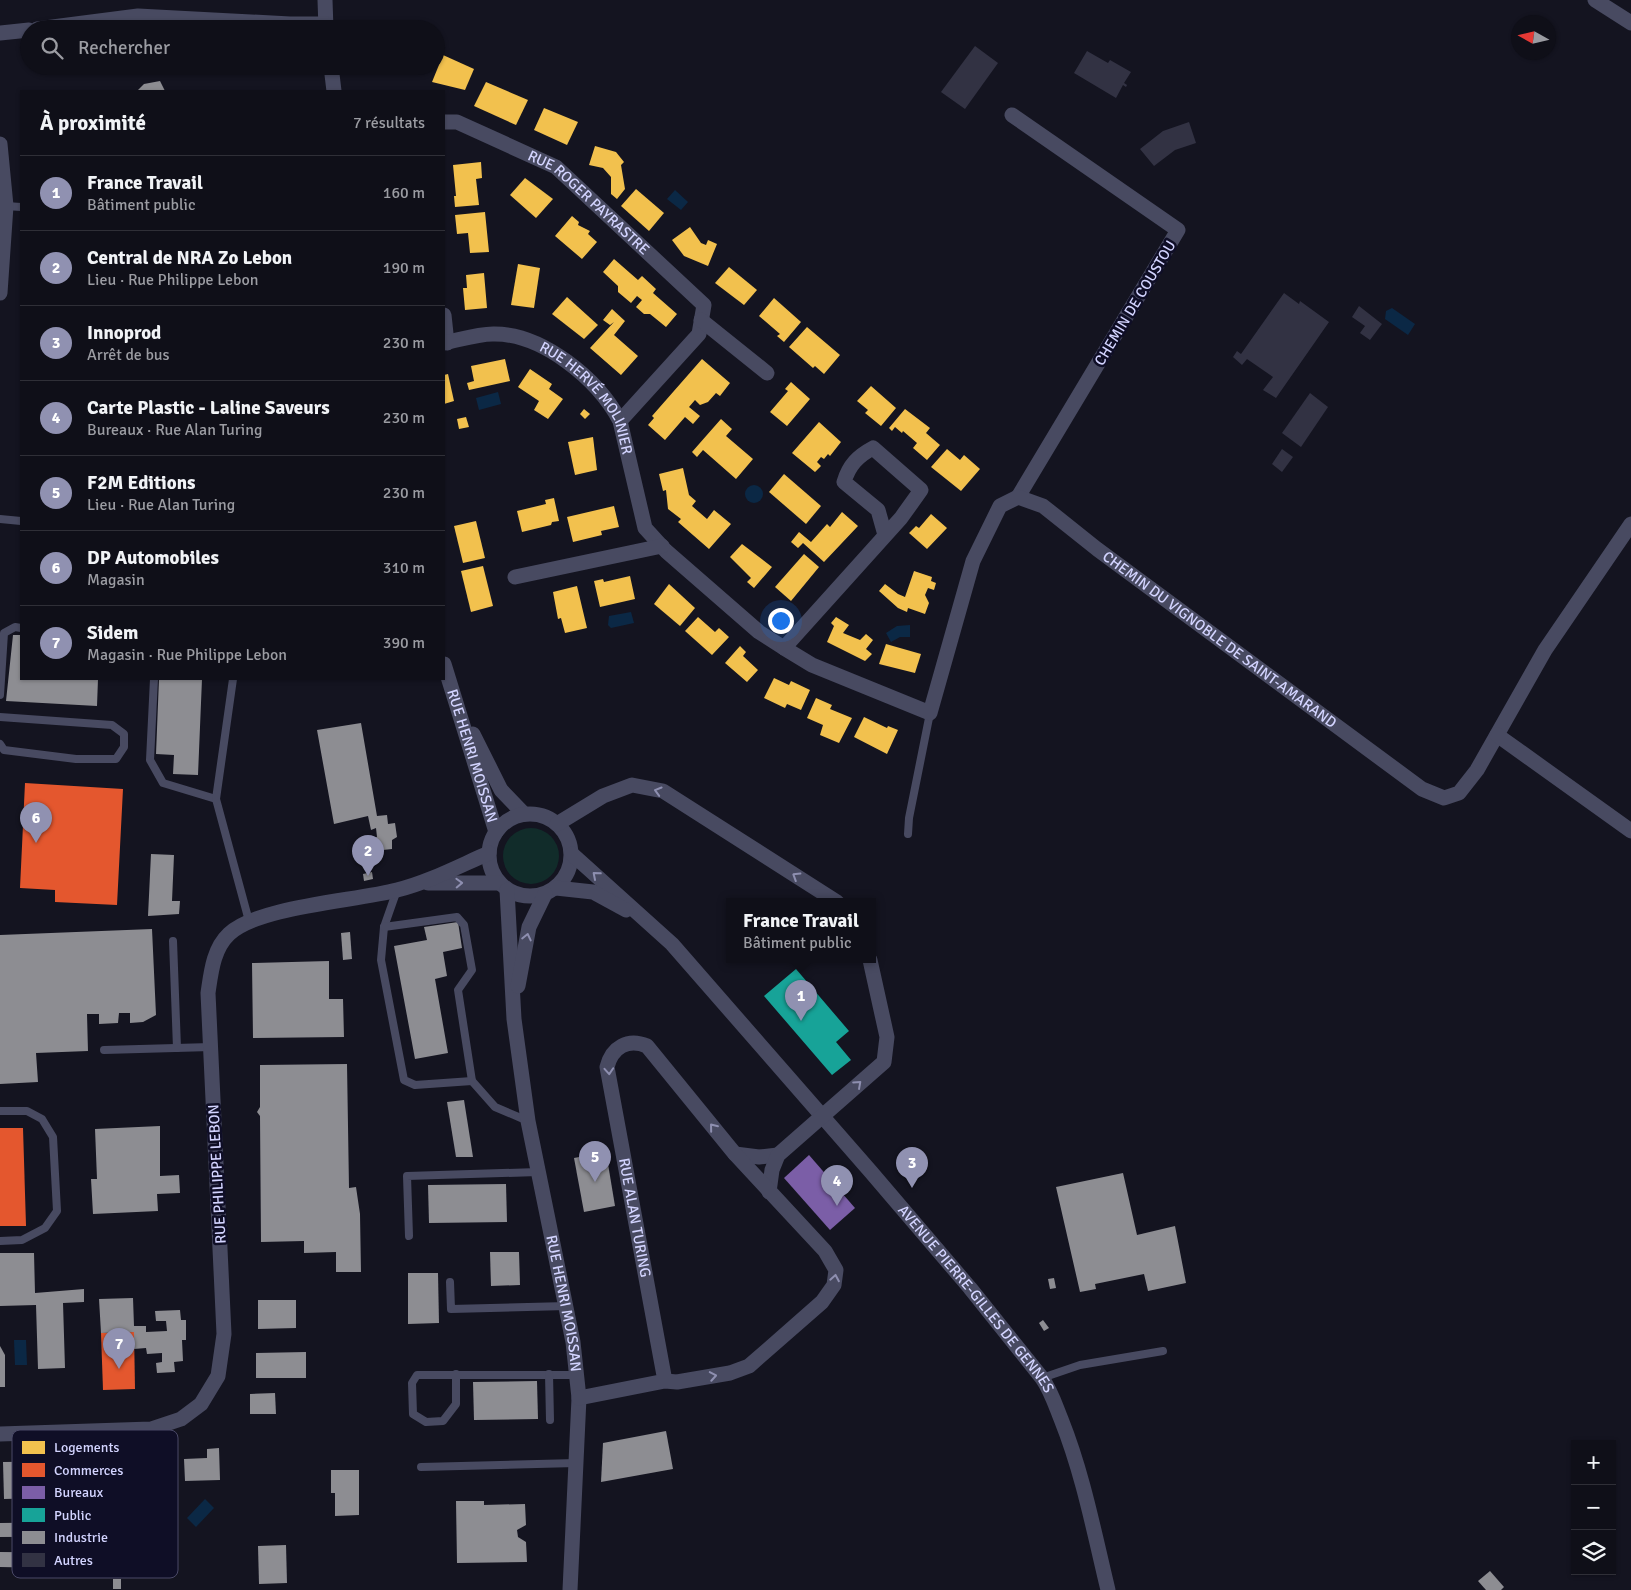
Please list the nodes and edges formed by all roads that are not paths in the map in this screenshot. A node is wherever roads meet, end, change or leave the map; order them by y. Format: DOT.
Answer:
graph roads {
  1 [pos="325,0"];
  2 [pos="1595,0"];
  3 [pos="107,20"];
  4 [pos="214,20"];
  5 [pos="326,20"];
  6 [pos="1631,23"];
  7 [pos="20,31"];
  8 [pos="0,33"];
  9 [pos="332,75"];
  10 [pos="334,90"];
  11 [pos="1012,115"];
  12 [pos="445,122"];
  13 [pos="0,153"];
  14 [pos="6,206"];
  15 [pos="20,207"];
  16 [pos="0,293"];
  17 [pos="702,320"];
  18 [pos="445,343"];
  19 [pos="767,373"];
  20 [pos="620,422"];
  21 [pos="1018,497"];
  22 [pos="0,519"];
  23 [pos="20,521"];
  24 [pos="1631,524"];
  25 [pos="885,535"];
  26 [pos="662,546"];
  27 [pos="515,577"];
  28 [pos="20,628"];
  29 [pos="784,648"];
  30 [pos="445,669"];
  31 [pos="154,680"];
  32 [pos="233,680"];
  33 [pos="447,680"];
  34 [pos="0,695"];
  35 [pos="930,713"];
  36 [pos="0,717"];
  37 [pos="1497,735"];
  38 [pos="0,744"];
  39 [pos="216,799"];
  40 [pos="524,814"];
  41 [pos="557,824"];
  42 [pos="1631,831"];
  43 [pos="496,832"];
  44 [pos="908,834"];
  45 [pos="489,853"];
  46 [pos="572,854"];
  47 [pos="419,883"];
  48 [pos="503,887"];
  49 [pos="397,890"];
  50 [pos="551,891"];
  51 [pos="831,898"];
  52 [pos="645,920"];
  53 [pos="249,921"];
  54 [pos="384,927"];
  55 [pos="173,941"];
  56 [pos="871,963"];
  57 [pos="514,1019"];
  58 [pos="210,1047"];
  59 [pos="177,1048"];
  60 [pos="104,1050"];
  61 [pos="472,1081"];
  62 [pos="0,1111"];
  63 [pos="822,1116"];
  64 [pos="528,1121"];
  65 [pos="735,1154"];
  66 [pos="778,1155"];
  67 [pos="538,1172"];
  68 [pos="769,1192"];
  69 [pos="409,1236"];
  70 [pos="0,1241"];
  71 [pos="450,1282"];
  72 [pos="567,1306"];
  73 [pos="1164,1351"];
  74 [pos="456,1374"];
  75 [pos="549,1374"];
  76 [pos="578,1375"];
  77 [pos="1042,1378"];
  78 [pos="665,1381"];
  79 [pos="579,1398"];
  80 [pos="550,1420"];
  81 [pos="101,1430"];
  82 [pos="576,1463"];
  83 [pos="421,1467"];
  84 [pos="570,1590"];
  85 [pos="1108,1590"];
  1 -- 5 [label="street"];
  2 -- 6 [label="street"];
  3 -- 4 [label="street"];
  7 -- 8 [label="street"];
  9 -- 10 [label="street"];
  11 -- 21 [label="street, CHEMIN DE COUSTOU"];
  12 -- 17 [label="street, RUE ROGER PAYRASTRE"];
  13 -- 14 [label="street"];
  14 -- 15 [label="lane"];
  14 -- 16 [label="street"];
  17 -- 19 [label="street"];
  17 -- 20 [label="street"];
  18 -- 20 [label="street, RUE HERVÉ MOLINIER"];
  20 -- 26 [label="street, RUE HERVÉ MOLINIER"];
  21 -- 35 [label="street"];
  21 -- 37 [label="street, CHEMIN DU VIGNOBLE DE SAINT-AMARAND"];
  22 -- 23 [label="lane"];
  24 -- 37 [label="street, CHEMIN DU VIGNOBLE DE SAINT-AMARAND"];
  25 -- 25 [label="street"];
  25 -- 29 [label="street"];
  26 -- 27 [label="street"];
  26 -- 29 [label="street, RUE HERVÉ MOLINIER"];
  28 -- 34 [label="lane"];
  29 -- 35 [label="street, RUE HERVÉ MOLINIER"];
  30 -- 33 [label="street, RUE HENRI MOISSAN"];
  31 -- 39 [label="lane"];
  32 -- 39 [label="lane"];
  33 -- 40 [label="street, RUE HENRI MOISSAN"];
  33 -- 43 [label="street, RUE HENRI MOISSAN"];
  35 -- 44 [label="lane"];
  36 -- 38 [label="lane"];
  37 -- 42 [label="street"];
  39 -- 53 [label="lane"];
  40 -- 41 [label="street"];
  40 -- 43 [label="street"];
  41 -- 46 [label="street"];
  51 -- 41 [label="street, one-way"];
  43 -- 45 [label="street"];
  45 -- 47 [label="street, RUE PHILIPPE LEBON"];
  45 -- 48 [label="street"];
  46 -- 50 [label="street"];
  52 -- 46 [label="street, AVENUE PIERRE-GILLES DE GENNES, one-way"];
  47 -- 48 [label="street, RUE PHILIPPE LEBON, one-way"];
  47 -- 49 [label="street, RUE PHILIPPE LEBON"];
  48 -- 50 [label="street"];
  48 -- 57 [label="street, RUE HENRI MOISSAN"];
  49 -- 53 [label="street, RUE PHILIPPE LEBON"];
  49 -- 54 [label="lane"];
  50 -- 52 [label="street, AVENUE PIERRE-GILLES DE GENNES"];
  57 -- 50 [label="street, RUE HENRI MOISSAN, one-way"];
  52 -- 63 [label="street, AVENUE PIERRE-GILLES DE GENNES"];
  53 -- 58 [label="street, RUE PHILIPPE LEBON"];
  54 -- 61 [label="lane"];
  54 -- 61 [label="lane"];
  55 -- 59 [label="lane"];
  63 -- 56 [label="street, one-way"];
  57 -- 64 [label="street, RUE HENRI MOISSAN"];
  58 -- 59 [label="lane"];
  58 -- 81 [label="street, RUE PHILIPPE LEBON"];
  59 -- 60 [label="lane"];
  61 -- 64 [label="lane"];
  62 -- 70 [label="lane"];
  63 -- 66 [label="street"];
  63 -- 77 [label="street, AVENUE PIERRE-GILLES DE GENNES"];
  64 -- 67 [label="street, RUE HENRI MOISSAN"];
  65 -- 66 [label="street"];
  65 -- 68 [label="street, RUE ALAN TURING"];
  65 -- 78 [label="street, RUE ALAN TURING, one-way"];
  66 -- 68 [label="street"];
  67 -- 69 [label="lane"];
  67 -- 72 [label="street, RUE HENRI MOISSAN"];
  78 -- 68 [label="street, RUE ALAN TURING, one-way"];
  71 -- 72 [label="lane"];
  72 -- 76 [label="street, RUE HENRI MOISSAN"];
  73 -- 77 [label="lane"];
  74 -- 74 [label="lane"];
  74 -- 75 [label="lane"];
  75 -- 76 [label="lane"];
  75 -- 80 [label="lane"];
  76 -- 79 [label="street, RUE HENRI MOISSAN"];
  77 -- 85 [label="street, AVENUE PIERRE-GILLES DE GENNES"];
  78 -- 79 [label="street, RUE ALAN TURING"];
  79 -- 82 [label="street, RUE HENRI MOISSAN"];
  82 -- 83 [label="lane"];
  82 -- 84 [label="street, RUE HENRI MOISSAN"];
}
